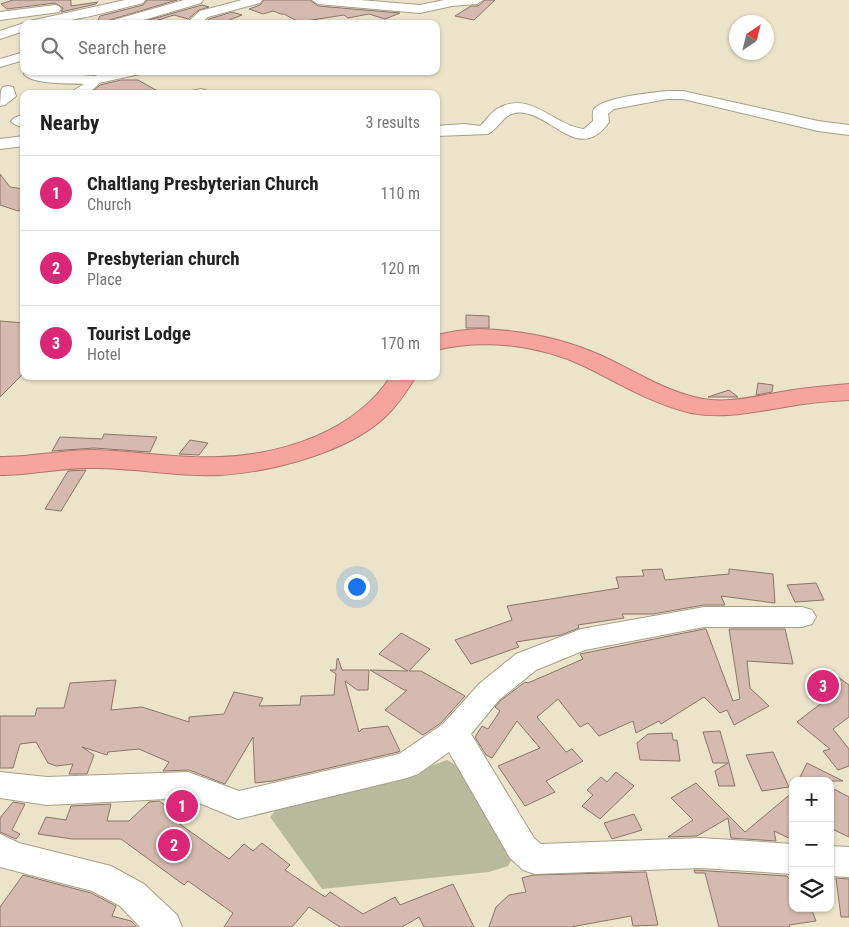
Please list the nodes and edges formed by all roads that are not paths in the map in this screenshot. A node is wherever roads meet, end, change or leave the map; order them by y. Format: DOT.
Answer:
graph roads {
  1 [pos="139,0"];
  2 [pos="197,0"];
  3 [pos="256,0"];
  4 [pos="318,0"];
  5 [pos="475,1"];
  6 [pos="96,11"];
  7 [pos="445,12"];
  8 [pos="469,14"];
  9 [pos="0,16"];
  10 [pos="49,20"];
  11 [pos="70,20"];
  12 [pos="129,20"];
  13 [pos="196,20"];
  14 [pos="406,20"];
  15 [pos="20,28"];
  16 [pos="0,35"];
  17 [pos="20,57"];
  18 [pos="0,63"];
  19 [pos="34,75"];
  20 [pos="117,75"];
  21 [pos="94,80"];
  22 [pos="82,90"];
  23 [pos="849,130"];
  24 [pos="440,131"];
  25 [pos="20,142"];
  26 [pos="0,144"];
  27 [pos="440,342"];
  28 [pos="402,380"];
  29 [pos="849,392"];
  30 [pos="0,466"];
  31 [pos="802,617"];
  32 [pos="454,733"];
  33 [pos="0,785"];
  34 [pos="0,850"];
  35 [pos="789,859"];
  36 [pos="834,861"];
  37 [pos="849,862"];
  38 [pos="164,927"];
  1 -- 6 [label="street"];
  2 -- 12 [label="street"];
  3 -- 13 [label="street"];
  4 -- 7 [label="street"];
  5 -- 7 [label="street"];
  5 -- 8 [label="street"];
  6 -- 9 [label="street"];
  6 -- 10 [label="street"];
  6 -- 11 [label="street"];
  7 -- 14 [label="street"];
  15 -- 16 [label="street"];
  17 -- 18 [label="street"];
  19 -- 21 [label="street"];
  20 -- 21 [label="street"];
  21 -- 22 [label="street"];
  23 -- 24 [label="street"];
  25 -- 26 [label="street"];
  27 -- 29 [label="highway"];
  28 -- 30 [label="highway"];
  31 -- 32 [label="street"];
  32 -- 33 [label="street"];
  32 -- 35 [label="street"];
  34 -- 38 [label="street"];
  36 -- 37 [label="street"];
}
